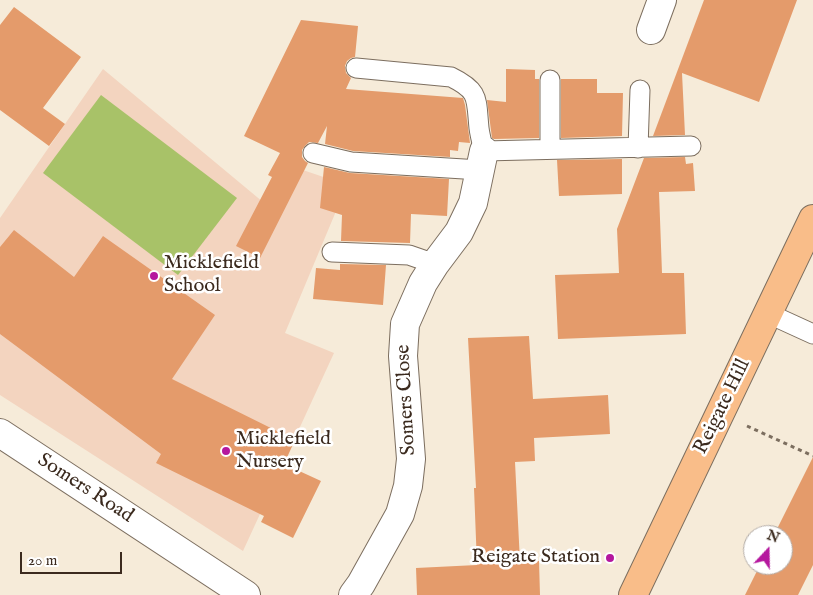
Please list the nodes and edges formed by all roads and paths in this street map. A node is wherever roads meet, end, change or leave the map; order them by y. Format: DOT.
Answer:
graph roads {
  1 [pos="662,0"];
  2 [pos="651,30"];
  3 [pos="356,68"];
  4 [pos="550,80"];
  5 [pos="640,90"];
  6 [pos="691,146"];
  7 [pos="638,148"];
  8 [pos="550,150"];
  9 [pos="313,154"];
  10 [pos="482,161"];
  11 [pos="813,219"];
  12 [pos="332,252"];
  13 [pos="435,264"];
  14 [pos="768,313"];
  15 [pos="813,334"];
  16 [pos="720,414"];
  17 [pos="0,433"];
  18 [pos="813,456"];
  19 [pos="231,591"];
  20 [pos="353,595"];
  21 [pos="633,595"];
  1 -- 2 [label="street"];
  3 -- 10 [label="lane"];
  4 -- 8 [label="lane"];
  5 -- 7 [label="lane"];
  6 -- 7 [label="lane"];
  7 -- 8 [label="lane"];
  8 -- 10 [label="lane"];
  9 -- 10 [label="lane"];
  10 -- 13 [label="street, Somers Close"];
  11 -- 14 [label="main road, Reigate Hill"];
  12 -- 13 [label="lane"];
  13 -- 20 [label="street, Somers Close"];
  14 -- 15 [label="lane"];
  14 -- 16 [label="main road, Reigate Hill"];
  16 -- 18 [label="path"];
  16 -- 21 [label="main road, Reigate Hill"];
  17 -- 19 [label="street, Somers Road"];
}
